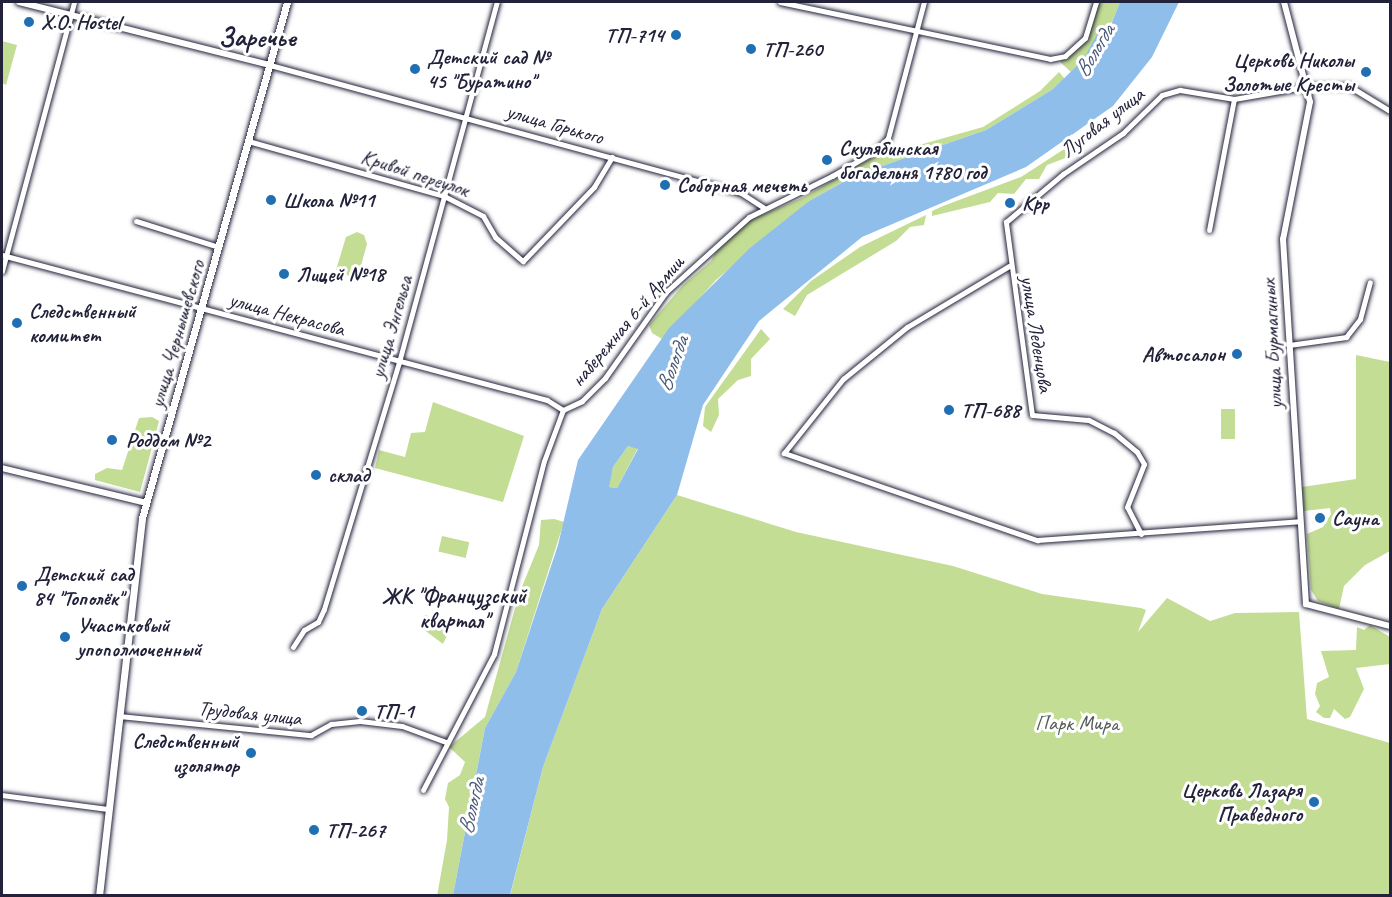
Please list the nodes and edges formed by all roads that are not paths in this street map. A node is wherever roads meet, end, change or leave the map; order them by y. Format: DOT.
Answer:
graph roads {
  1 [pos="19,2"];
  2 [pos="74,2"];
  3 [pos="287,2"];
  4 [pos="497,2"];
  5 [pos="780,2"];
  6 [pos="924,2"];
  7 [pos="1096,2"];
  8 [pos="1284,2"];
  9 [pos="70,14"];
  10 [pos="917,29"];
  11 [pos="270,65"];
  12 [pos="1309,86"];
  13 [pos="1234,99"];
  14 [pos="1390,111"];
  15 [pos="466,116"];
  16 [pos="248,141"];
  17 [pos="612,157"];
  18 [pos="444,196"];
  19 [pos="764,208"];
  20 [pos="136,221"];
  21 [pos="1006,222"];
  22 [pos="1209,230"];
  23 [pos="219,247"];
  24 [pos="3,256"];
  25 [pos="1009,266"];
  26 [pos="2,271"];
  27 [pos="1370,282"];
  28 [pos="202,307"];
  29 [pos="1289,345"];
  30 [pos="399,362"];
  31 [pos="562,410"];
  32 [pos="2,468"];
  33 [pos="147,503"];
  34 [pos="1299,521"];
  35 [pos="1141,534"];
  36 [pos="1390,626"];
  37 [pos="293,647"];
  38 [pos="118,715"];
  39 [pos="446,742"];
  40 [pos="423,790"];
  41 [pos="2,795"];
  42 [pos="109,809"];
  43 [pos="99,896"];
  1 -- 9 [label="street, улица Горького"];
  2 -- 9 [label="street"];
  3 -- 11 [label="main road, улица Чернышевского"];
  4 -- 15 [label="street, улица Энгельса"];
  5 -- 10 [label="street"];
  6 -- 10 [label="street"];
  7 -- 10 [label="street"];
  8 -- 12 [label="street, улица Бурмагиных"];
  9 -- 11 [label="street, улица Горького"];
  9 -- 24 [label="street"];
  10 -- 19 [label="street, набережная 6-й Армии"];
  11 -- 15 [label="street, улица Горького"];
  11 -- 16 [label="main road, улица Чернышевского"];
  12 -- 13 [label="street, Луговая улица"];
  12 -- 14 [label="street, Луговая улица"];
  12 -- 29 [label="street, улица Бурмагиных"];
  13 -- 21 [label="street, Луговая улица"];
  13 -- 22 [label="street"];
  15 -- 17 [label="street, улица Горького"];
  15 -- 18 [label="street, улица Энгельса"];
  16 -- 18 [label="street, Кривой переулок"];
  16 -- 23 [label="main road, улица Чернышевского"];
  17 -- 18 [label="street, Кривой переулок"];
  17 -- 19 [label="street, улица Горького"];
  18 -- 30 [label="street, улица Энгельса"];
  19 -- 31 [label="street, набережная 6-й Армии"];
  20 -- 23 [label="street"];
  21 -- 25 [label="street, улица Леденцова"];
  23 -- 28 [label="main road, улица Чернышевского"];
  24 -- 26 [label="street"];
  24 -- 28 [label="street, улица Некрасова"];
  25 -- 35 [label="street, улица Леденцова"];
  25 -- 35 [label="street, улица Леденцова"];
  27 -- 29 [label="street"];
  28 -- 30 [label="street, улица Некрасова"];
  28 -- 33 [label="main road, улица Чернышевского"];
  29 -- 34 [label="street, улица Бурмагиных"];
  30 -- 31 [label="street, улица Некрасова"];
  30 -- 37 [label="street, улица Энгельса"];
  31 -- 39 [label="street, набережная 6-й Армии"];
  32 -- 33 [label="street"];
  33 -- 38 [label="main road, улица Чернышевского"];
  34 -- 35 [label="street"];
  34 -- 36 [label="street, улица Бурмагиных"];
  38 -- 39 [label="street, Трудовая улица"];
  38 -- 42 [label="main road, улица Чернышевского"];
  39 -- 40 [label="street, набережная 6-й Армии"];
  41 -- 42 [label="street"];
  42 -- 43 [label="main road, улица Чернышевского"];
}
